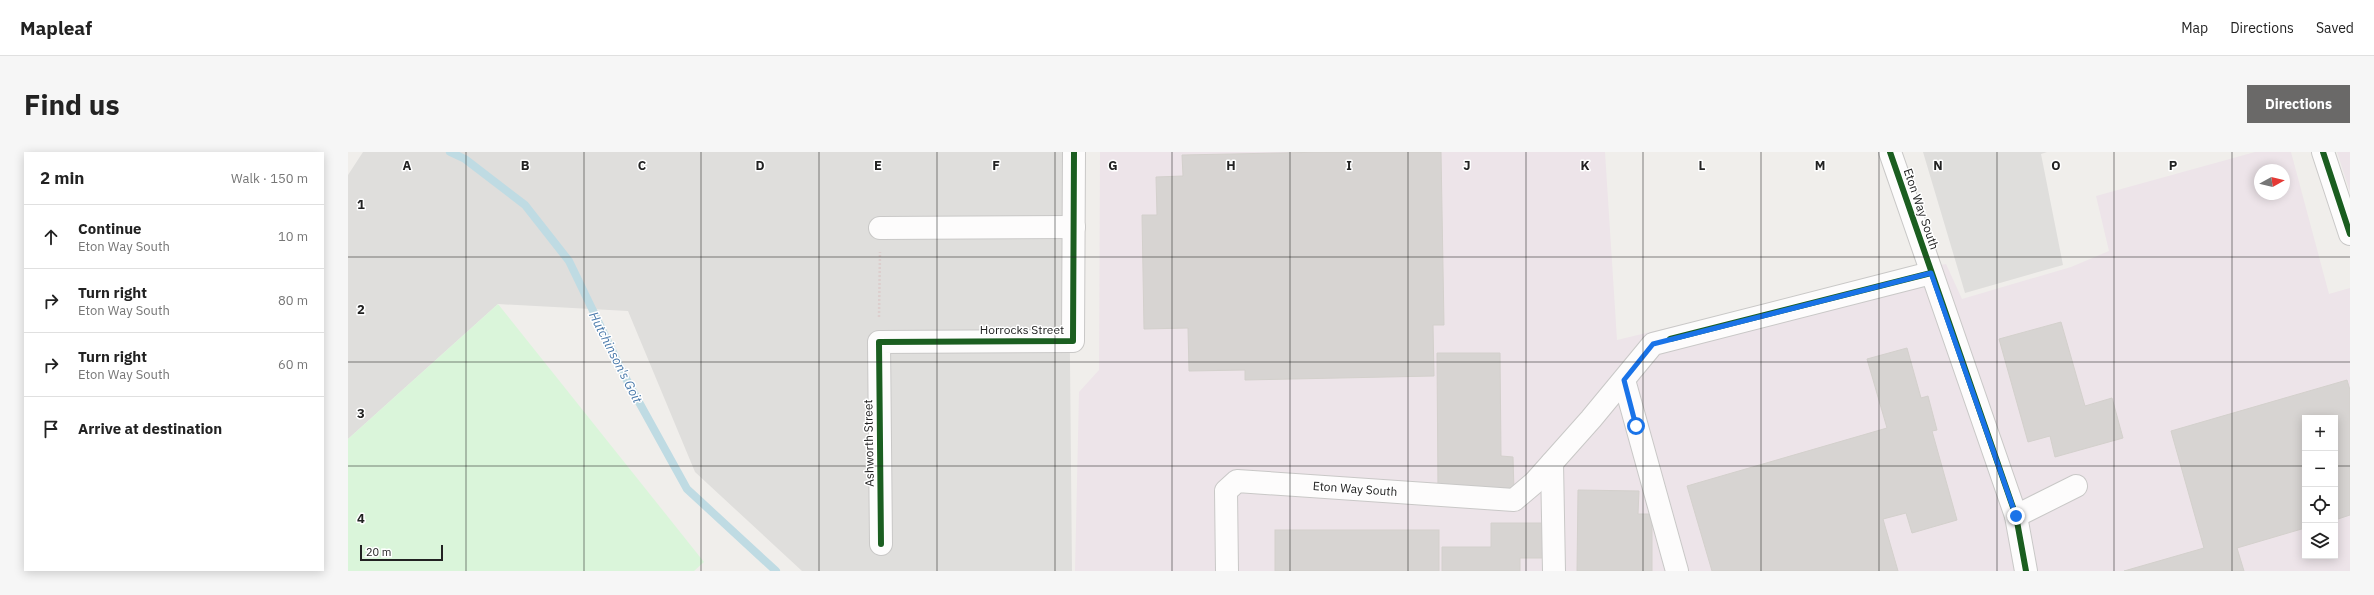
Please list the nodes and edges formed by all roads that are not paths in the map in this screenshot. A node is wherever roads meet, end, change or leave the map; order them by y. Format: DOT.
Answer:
graph roads {
  1 [pos="1074,152"];
  2 [pos="1890,152"];
  3 [pos="2323,152"];
  4 [pos="2346,213"];
  5 [pos="1074,227"];
  6 [pos="880,228"];
  7 [pos="2350,234"];
  8 [pos="1931,273"];
  9 [pos="879,342"];
  10 [pos="1624,380"];
  11 [pos="1552,463"];
  12 [pos="2076,486"];
  13 [pos="2016,516"];
  14 [pos="882,544"];
  15 [pos="1227,571"];
  16 [pos="1554,571"];
  17 [pos="1676,571"];
  18 [pos="2026,571"];
  1 -- 5 [label="street, Horrocks Street"];
  2 -- 8 [label="street, Eton Way South"];
  3 -- 4 [label="street"];
  4 -- 7 [label="street"];
  5 -- 6 [label="street"];
  5 -- 9 [label="street, Horrocks Street"];
  8 -- 10 [label="street, Eton Way South"];
  8 -- 13 [label="street, Eton Way South"];
  9 -- 14 [label="street, Ashworth Street"];
  10 -- 11 [label="street, Eton Way South"];
  10 -- 17 [label="street"];
  11 -- 15 [label="street, Eton Way South"];
  11 -- 16 [label="street"];
  12 -- 13 [label="street"];
  13 -- 18 [label="street, Eton Way South"];
}
